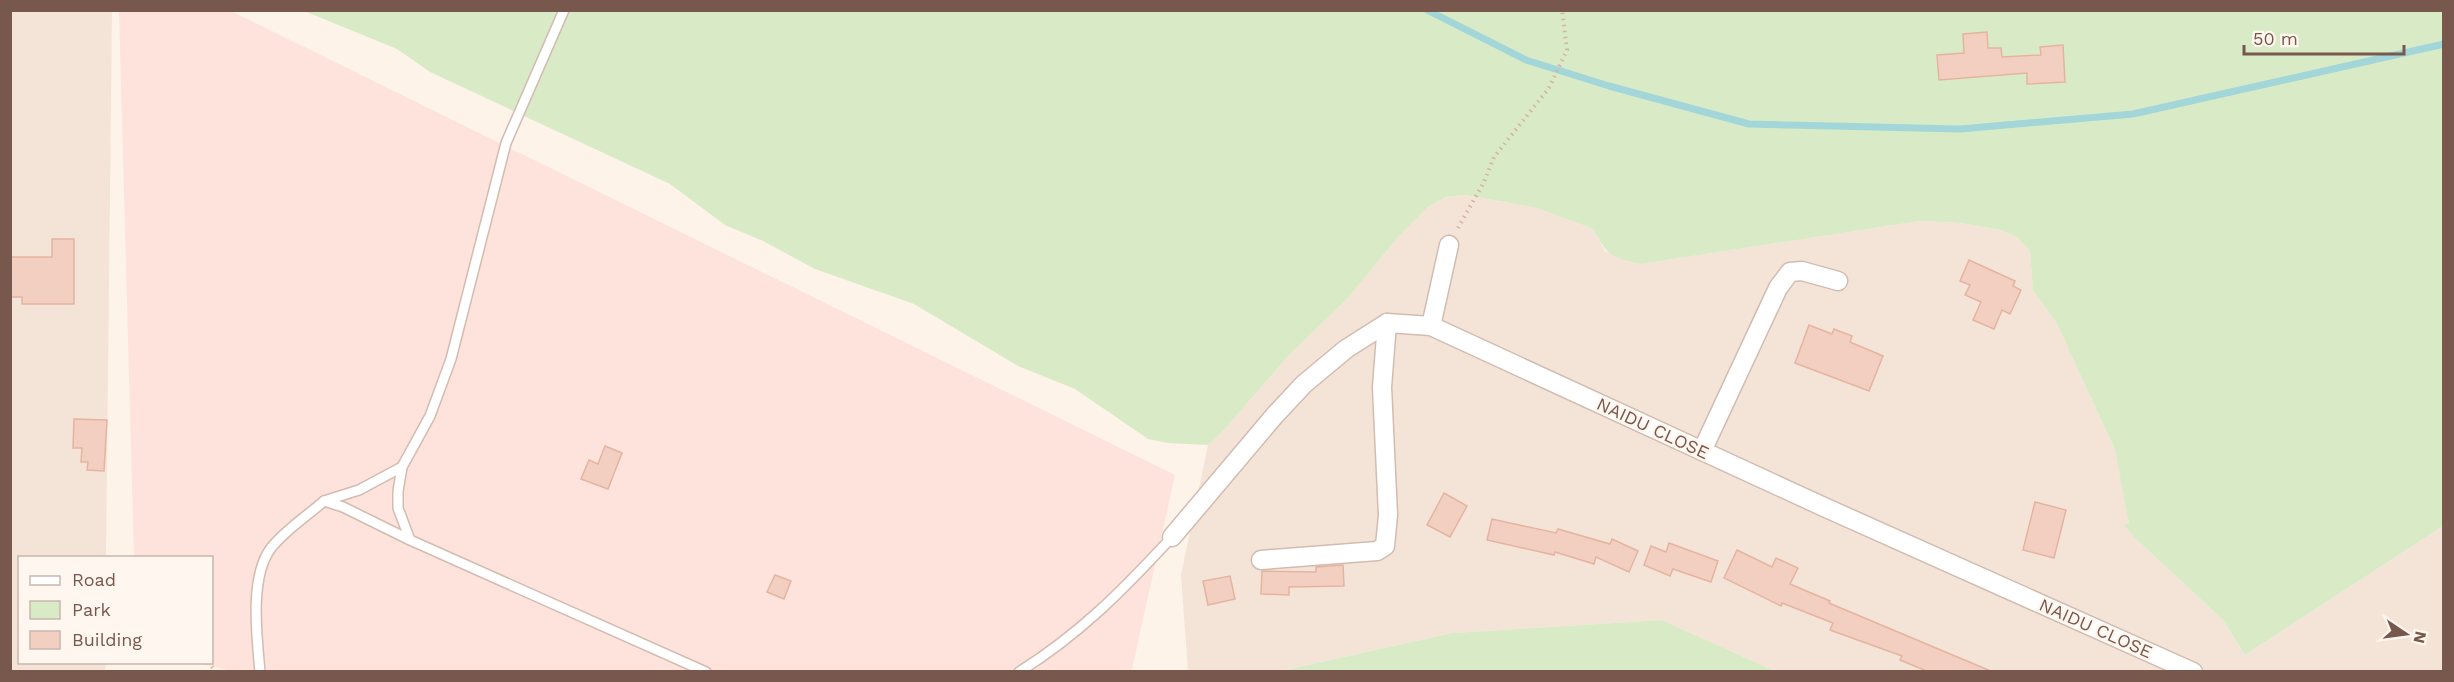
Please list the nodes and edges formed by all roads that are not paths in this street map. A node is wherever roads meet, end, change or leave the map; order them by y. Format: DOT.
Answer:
graph roads {
  1 [pos="564,10"];
  2 [pos="1449,245"];
  3 [pos="1838,281"];
  4 [pos="1387,323"];
  5 [pos="1431,326"];
  6 [pos="1702,451"];
  7 [pos="402,467"];
  8 [pos="324,501"];
  9 [pos="1172,537"];
  10 [pos="410,540"];
  11 [pos="1261,560"];
  12 [pos="260,672"];
  13 [pos="706,672"];
  14 [pos="1019,672"];
  15 [pos="2193,672"];
  1 -- 7 [label="lane"];
  2 -- 5 [label="street"];
  3 -- 6 [label="street"];
  4 -- 5 [label="street, NAIDU CLOSE"];
  4 -- 9 [label="street"];
  4 -- 11 [label="street"];
  5 -- 6 [label="street, NAIDU CLOSE"];
  6 -- 15 [label="street, NAIDU CLOSE"];
  7 -- 8 [label="lane"];
  7 -- 10 [label="lane"];
  8 -- 10 [label="lane"];
  8 -- 12 [label="lane"];
  9 -- 14 [label="lane"];
  10 -- 13 [label="lane"];
}
